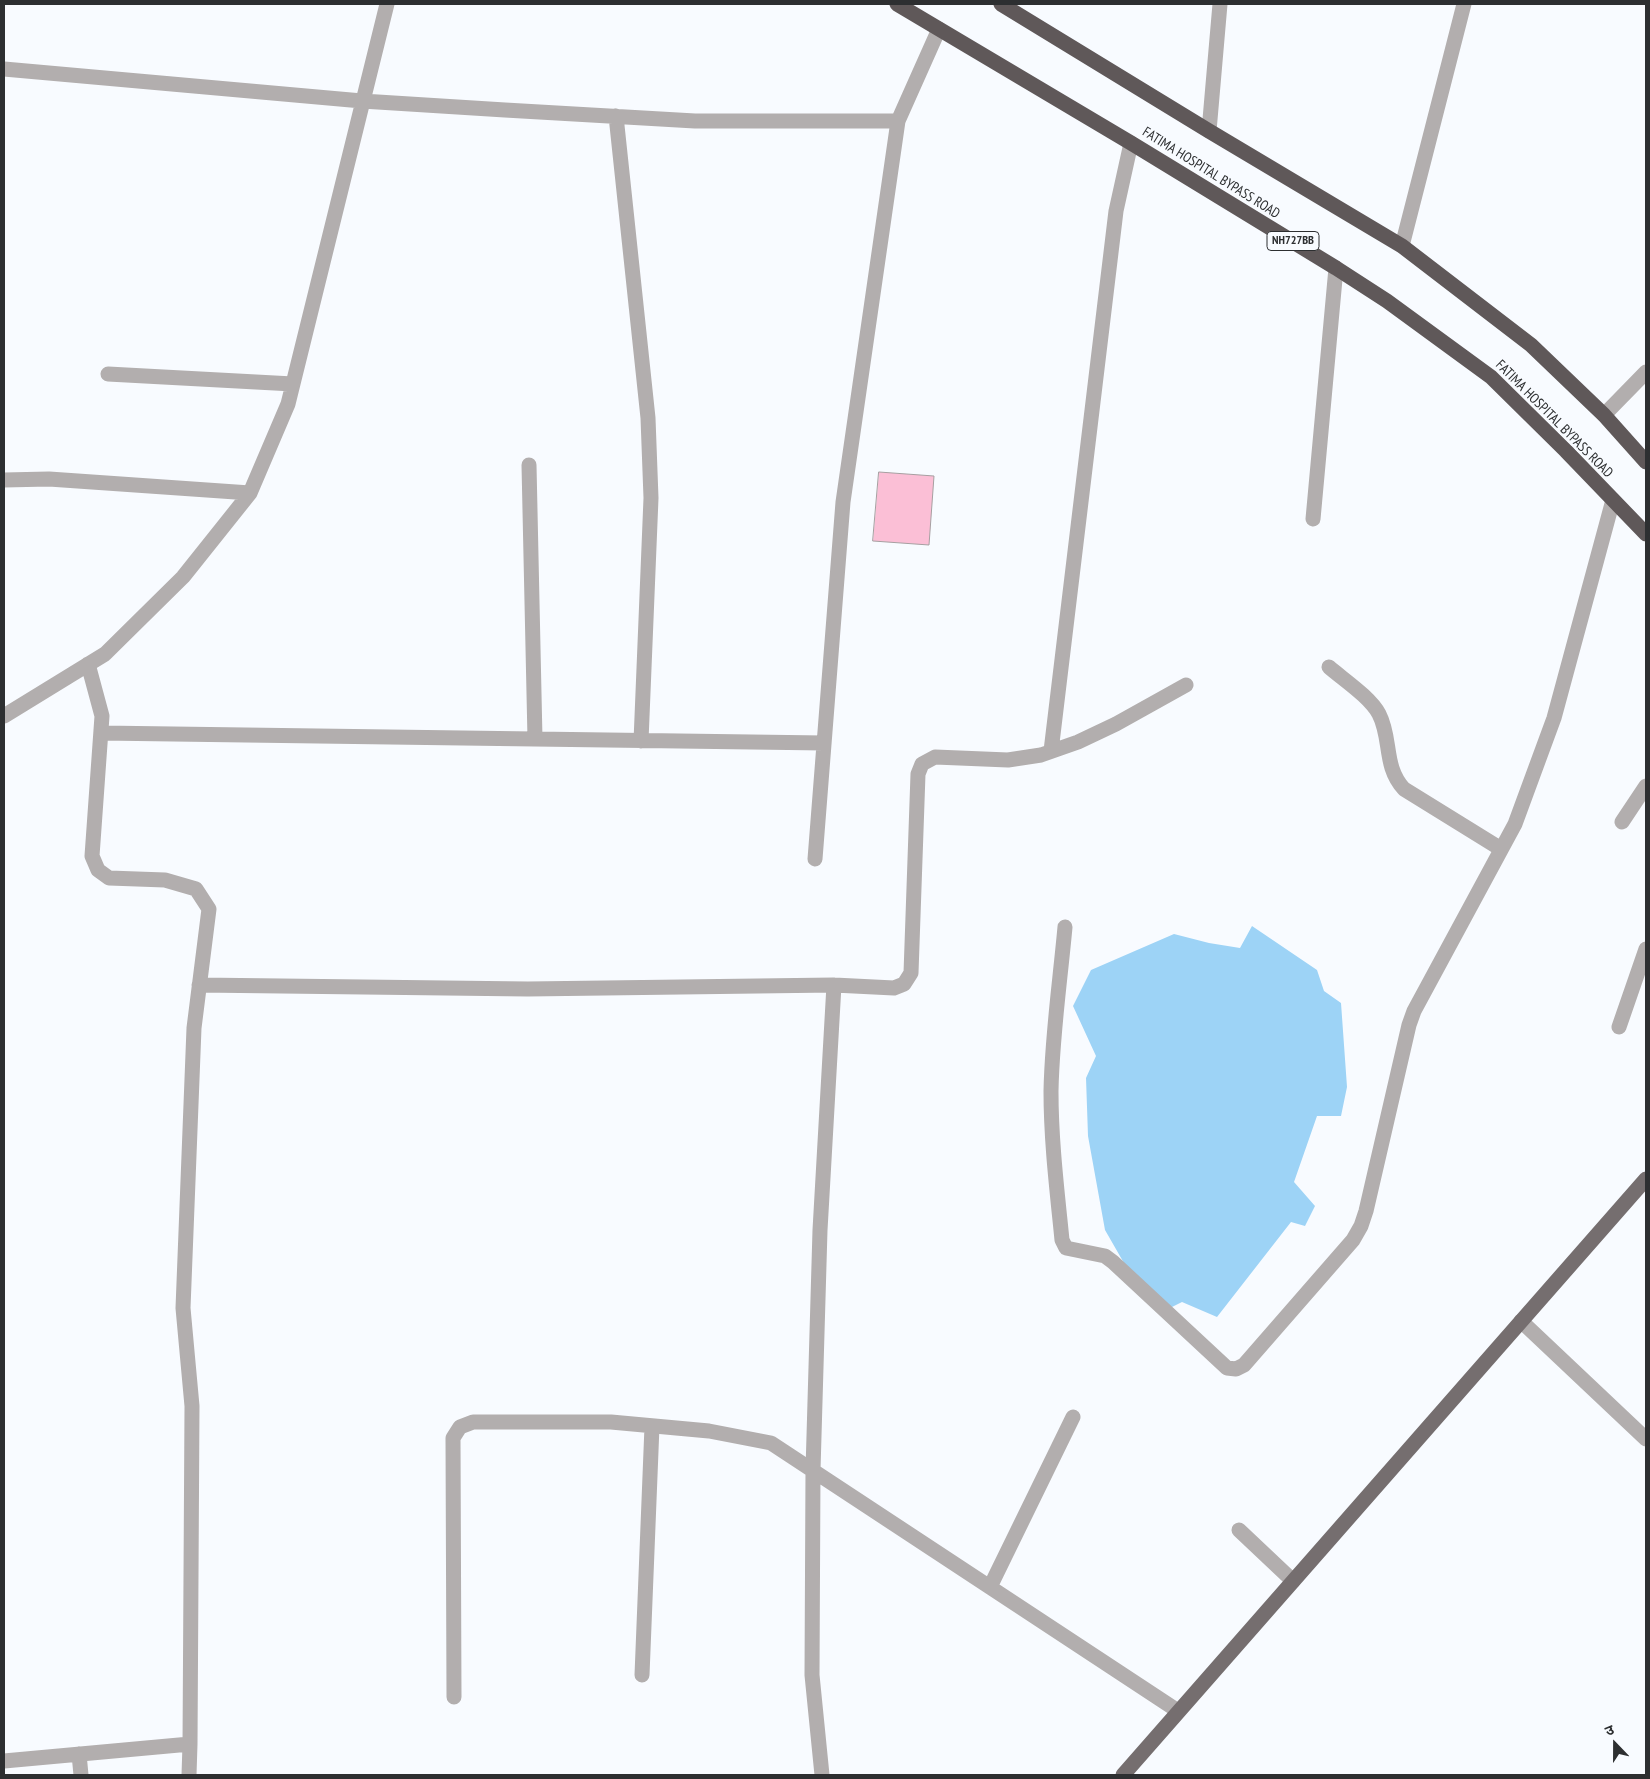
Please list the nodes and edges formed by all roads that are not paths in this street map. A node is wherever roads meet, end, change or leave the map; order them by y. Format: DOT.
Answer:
graph roads {
  1 [pos="387,4"];
  2 [pos="897,4"];
  3 [pos="1001,4"];
  4 [pos="1220,4"];
  5 [pos="1464,4"];
  6 [pos="939,29"];
  7 [pos="4,69"];
  8 [pos="362,101"];
  9 [pos="616,116"];
  10 [pos="898,121"];
  11 [pos="1208,131"];
  12 [pos="1132,142"];
  13 [pos="1402,246"];
  14 [pos="1336,268"];
  15 [pos="1646,372"];
  16 [pos="108,374"];
  17 [pos="293,384"];
  18 [pos="1604,414"];
  19 [pos="1646,462"];
  20 [pos="529,465"];
  21 [pos="4,480"];
  22 [pos="250,493"];
  23 [pos="1613,500"];
  24 [pos="1313,519"];
  25 [pos="1646,534"];
  26 [pos="88,664"];
  27 [pos="1328,667"];
  28 [pos="1186,684"];
  29 [pos="4,716"];
  30 [pos="101,734"];
  31 [pos="535,739"];
  32 [pos="641,741"];
  33 [pos="824,743"];
  34 [pos="1051,752"];
  35 [pos="1646,786"];
  36 [pos="1622,822"];
  37 [pos="1502,849"];
  38 [pos="814,859"];
  39 [pos="1065,927"];
  40 [pos="1646,949"];
  41 [pos="199,985"];
  42 [pos="834,985"];
  43 [pos="1619,1027"];
  44 [pos="1646,1179"];
  45 [pos="1521,1321"];
  46 [pos="1073,1417"];
  47 [pos="652,1426"];
  48 [pos="1646,1439"];
  49 [pos="812,1470"];
  50 [pos="1238,1530"];
  51 [pos="1292,1581"];
  52 [pos="990,1587"];
  53 [pos="642,1675"];
  54 [pos="454,1698"];
  55 [pos="1178,1711"];
  56 [pos="190,1744"];
  57 [pos="79,1754"];
  58 [pos="4,1761"];
  59 [pos="81,1775"];
  60 [pos="189,1775"];
  61 [pos="822,1775"];
  62 [pos="1123,1775"];
  1 -- 8 [label="street"];
  2 -- 6 [label="highway, FATIMA HOSPITAL BYPASS ROAD / NH727BB"];
  3 -- 11 [label="highway"];
  4 -- 11 [label="street"];
  5 -- 13 [label="street"];
  6 -- 10 [label="street"];
  6 -- 12 [label="highway, FATIMA HOSPITAL BYPASS ROAD / NH727BB"];
  7 -- 8 [label="street"];
  8 -- 9 [label="street"];
  8 -- 17 [label="street"];
  9 -- 10 [label="street"];
  9 -- 32 [label="street"];
  10 -- 33 [label="street"];
  11 -- 13 [label="highway"];
  12 -- 14 [label="highway, FATIMA HOSPITAL BYPASS ROAD / NH727BB"];
  12 -- 34 [label="street"];
  13 -- 18 [label="highway"];
  14 -- 23 [label="highway, FATIMA HOSPITAL BYPASS ROAD / NH727BB"];
  14 -- 24 [label="street"];
  15 -- 18 [label="street"];
  16 -- 17 [label="street"];
  17 -- 22 [label="street"];
  18 -- 19 [label="highway"];
  20 -- 31 [label="street"];
  21 -- 22 [label="street"];
  22 -- 26 [label="street"];
  23 -- 25 [label="highway, FATIMA HOSPITAL BYPASS ROAD / NH727BB"];
  23 -- 37 [label="street"];
  26 -- 29 [label="street"];
  26 -- 30 [label="street"];
  27 -- 37 [label="street"];
  28 -- 34 [label="street"];
  30 -- 31 [label="street"];
  30 -- 41 [label="street"];
  31 -- 32 [label="street"];
  32 -- 33 [label="street"];
  33 -- 38 [label="street"];
  34 -- 42 [label="street"];
  35 -- 36 [label="street"];
  37 -- 39 [label="street"];
  40 -- 43 [label="street"];
  41 -- 42 [label="street"];
  41 -- 56 [label="street"];
  42 -- 49 [label="street"];
  44 -- 45 [label="main road"];
  45 -- 48 [label="street"];
  45 -- 51 [label="main road"];
  46 -- 52 [label="street"];
  47 -- 49 [label="street"];
  47 -- 53 [label="street"];
  47 -- 54 [label="street"];
  49 -- 52 [label="street"];
  49 -- 61 [label="street"];
  50 -- 51 [label="street"];
  51 -- 55 [label="main road"];
  52 -- 55 [label="street"];
  55 -- 62 [label="main road"];
  56 -- 57 [label="street"];
  56 -- 60 [label="street"];
  57 -- 58 [label="street"];
  57 -- 59 [label="street"];
}
